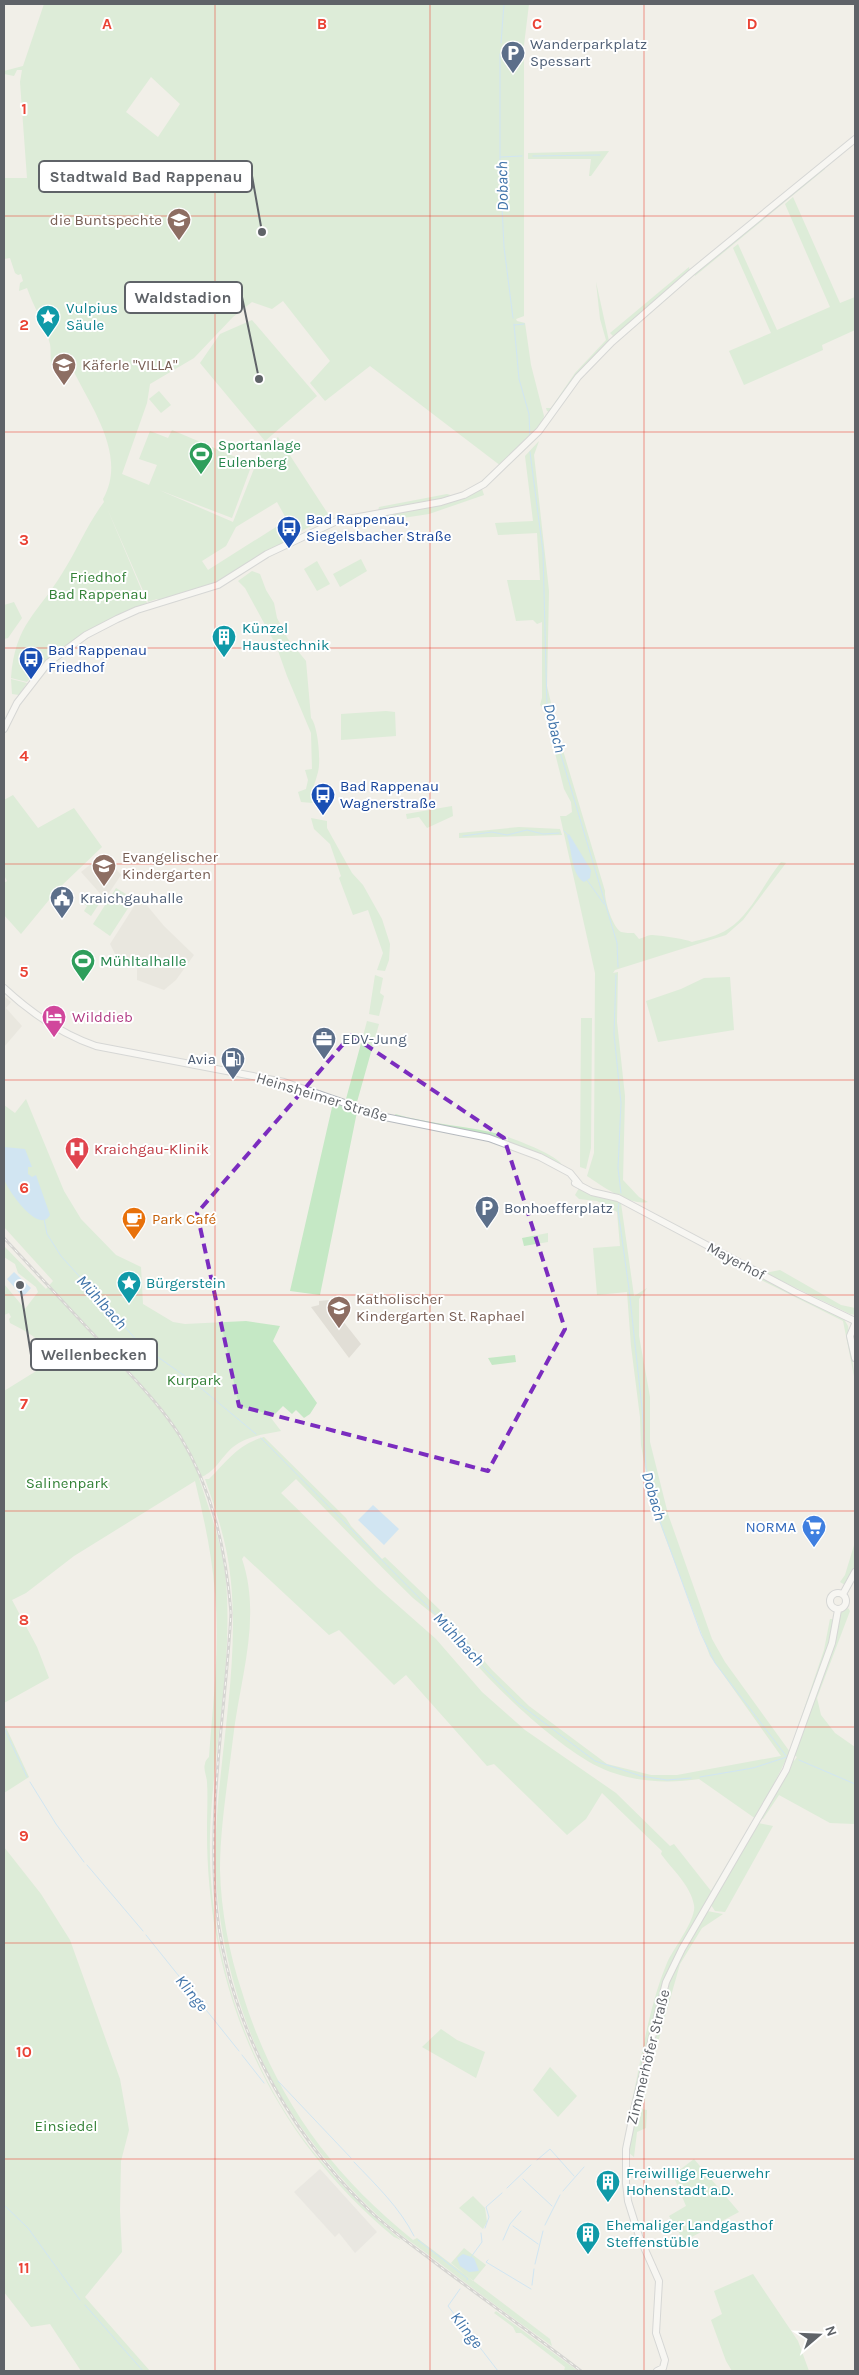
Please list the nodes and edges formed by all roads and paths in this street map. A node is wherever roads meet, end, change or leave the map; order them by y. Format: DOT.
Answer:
graph roads {
  1 [pos="855,139"];
  2 [pos="4,729"];
  3 [pos="4,988"];
  4 [pos="618,1198"];
  5 [pos="855,1322"];
  6 [pos="855,1332"];
  7 [pos="853,1348"];
  8 [pos="855,1358"];
  9 [pos="855,1572"];
  10 [pos="843,1594"];
  11 [pos="838,1610"];
  12 [pos="660,2369"];
  1 -- 2 [label="street"];
  3 -- 4 [label="street, Heinsheimer Straße"];
  4 -- 5 [label="street, Mayerhof"];
  5 -- 7 [label="street"];
  6 -- 7 [label="street"];
  7 -- 8 [label="street"];
  9 -- 10 [label="street"];
  10 -- 11 [label="street"];
  10 -- 11 [label="street"];
  11 -- 12 [label="street, Zimmerhöfer Straße"];
}
